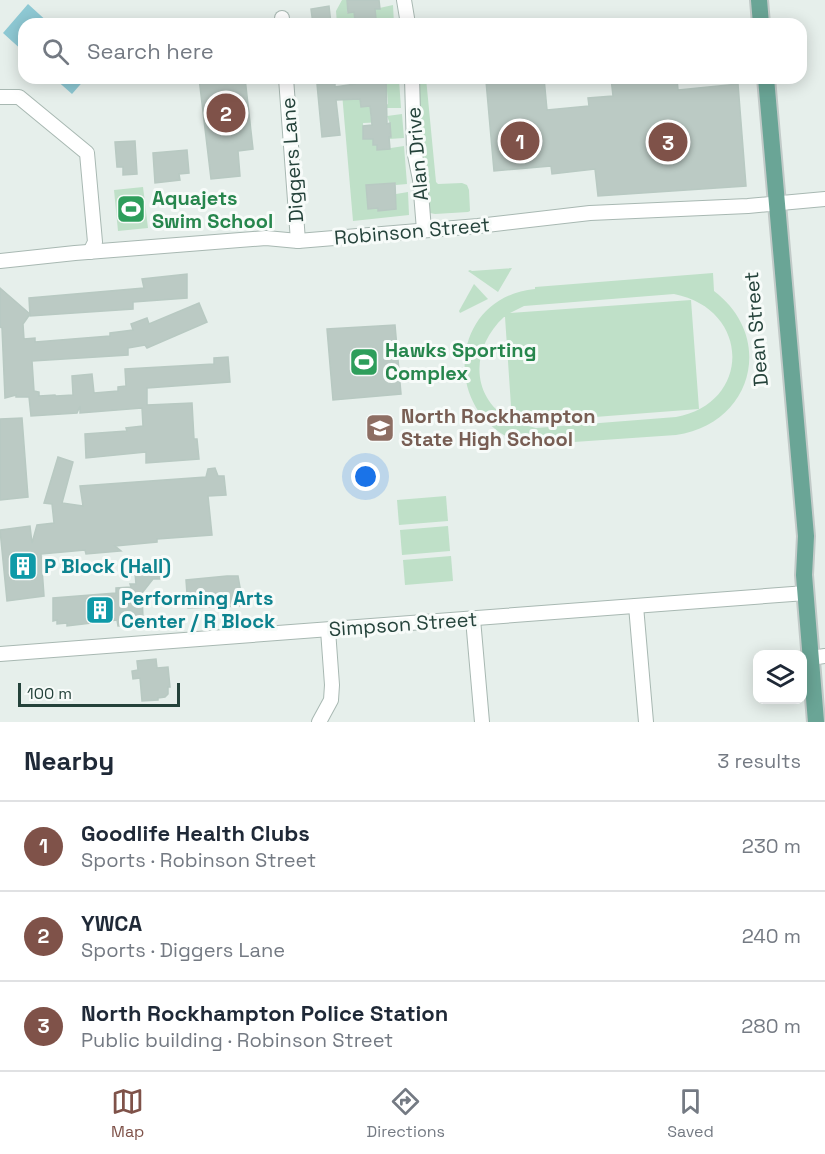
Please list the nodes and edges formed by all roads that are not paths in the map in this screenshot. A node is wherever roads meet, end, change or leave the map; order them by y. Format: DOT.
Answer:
graph roads {
  1 [pos="404,0"];
  2 [pos="749,0"];
  3 [pos="759,0"];
  4 [pos="407,18"];
  5 [pos="750,18"];
  6 [pos="760,18"];
  7 [pos="286,84"];
  8 [pos="412,84"];
  9 [pos="756,84"];
  10 [pos="766,84"];
  11 [pos="0,97"];
  12 [pos="825,199"];
  13 [pos="772,204"];
  14 [pos="424,230"];
  15 [pos="298,242"];
  16 [pos="90,252"];
  17 [pos="0,261"];
  18 [pos="806,593"];
  19 [pos="636,606"];
  20 [pos="473,620"];
  21 [pos="328,630"];
  22 [pos="0,654"];
  23 [pos="818,657"];
  24 [pos="319,722"];
  25 [pos="482,722"];
  26 [pos="646,722"];
  27 [pos="816,722"];
  1 -- 4 [label="street"];
  2 -- 5 [label="main road"];
  3 -- 6 [label="main road"];
  7 -- 15 [label="street, Diggers Lane"];
  8 -- 14 [label="street, Alan Drive"];
  9 -- 13 [label="main road, Dean Street"];
  10 -- 13 [label="main road, Dean Street"];
  11 -- 16 [label="street"];
  12 -- 13 [label="street, Robinson Street"];
  13 -- 14 [label="street, Robinson Street"];
  13 -- 18 [label="main road, Dean Street"];
  14 -- 15 [label="street, Robinson Street"];
  15 -- 16 [label="street, Robinson Street"];
  16 -- 17 [label="street, Robinson Street"];
  18 -- 19 [label="street, Simpson Street"];
  18 -- 23 [label="main road, Dean Street"];
  19 -- 20 [label="street, Simpson Street"];
  19 -- 26 [label="street"];
  20 -- 21 [label="street, Simpson Street"];
  20 -- 25 [label="street"];
  21 -- 22 [label="street, Simpson Street"];
  21 -- 24 [label="street"];
  23 -- 27 [label="main road, Dean Street"];
}
